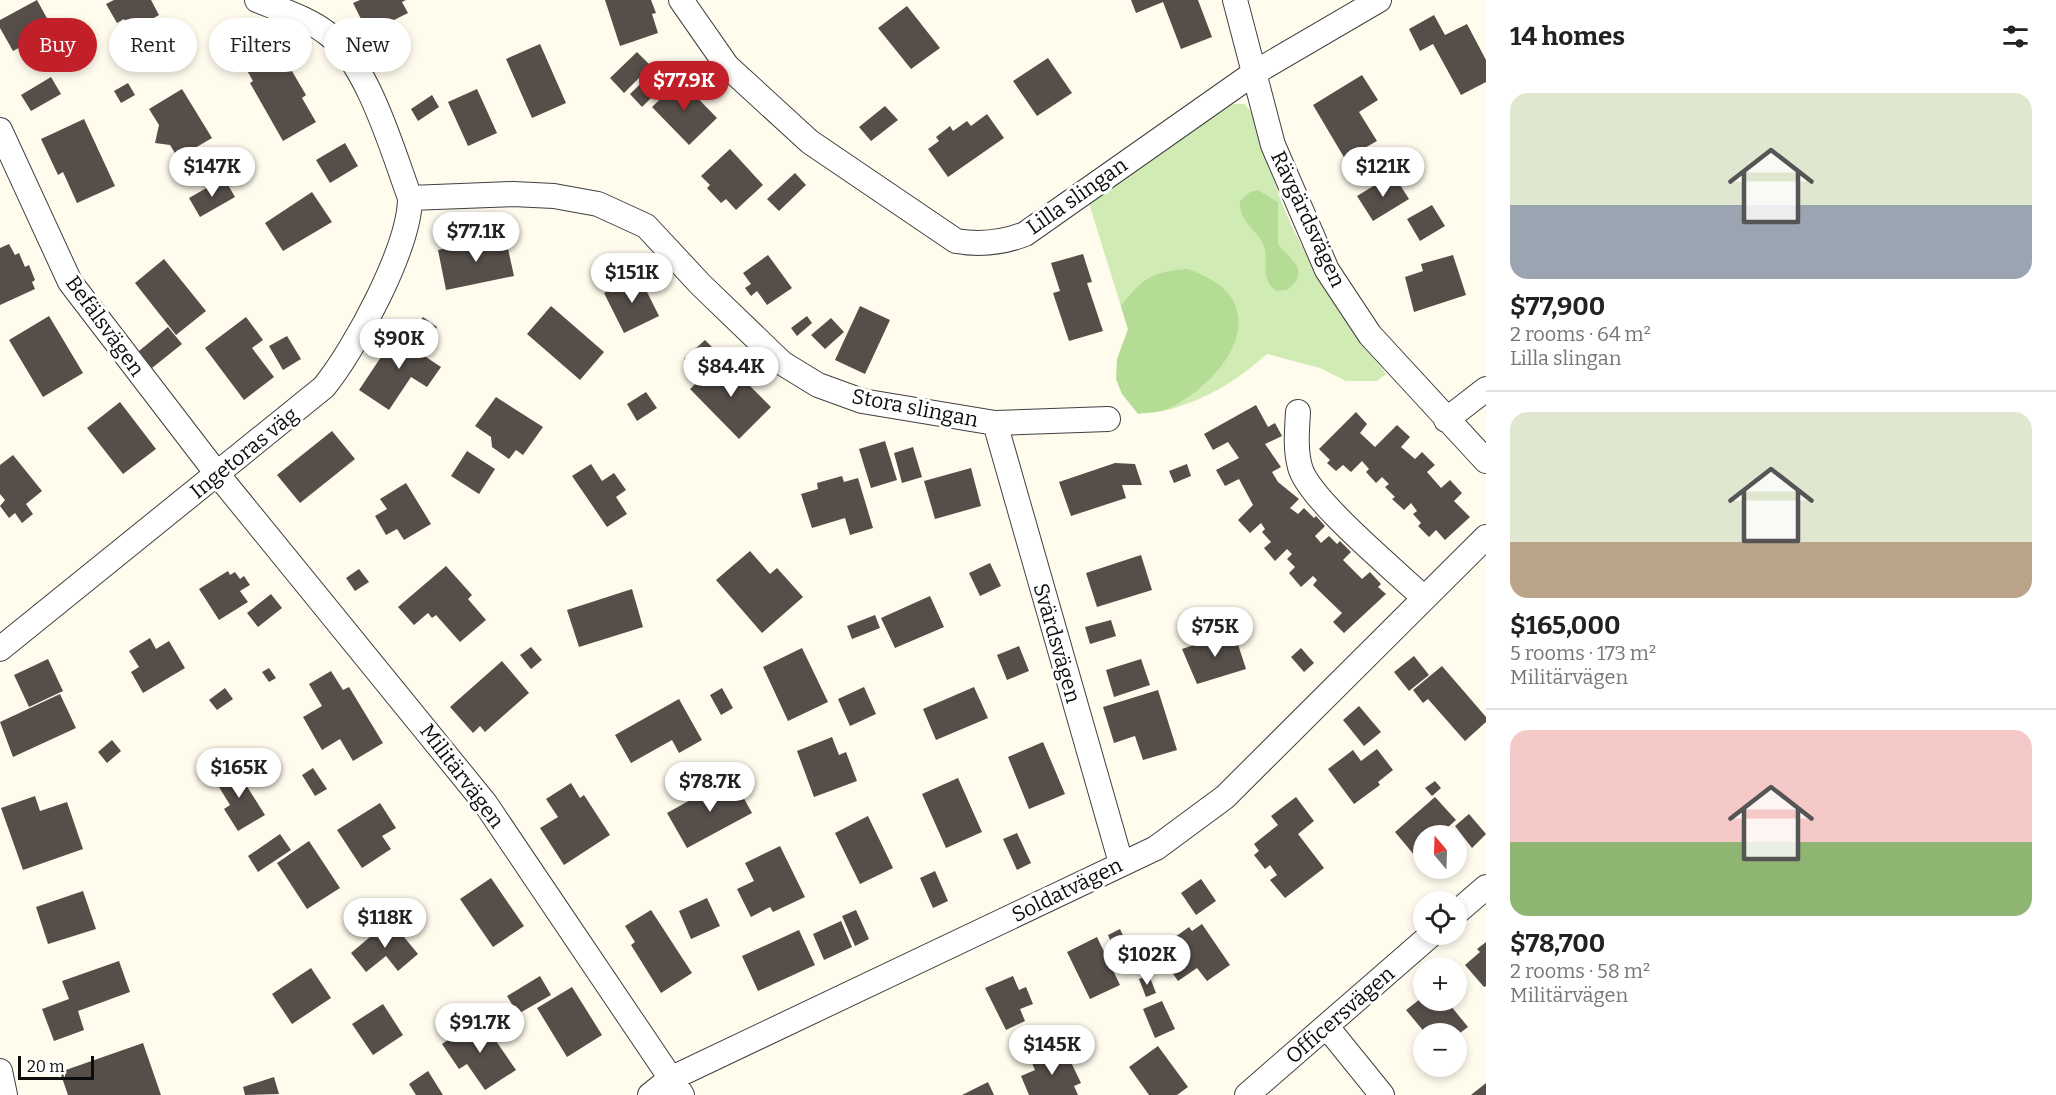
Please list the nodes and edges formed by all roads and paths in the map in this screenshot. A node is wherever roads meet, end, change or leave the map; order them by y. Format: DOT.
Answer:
graph roads {
  1 [pos="257,0"];
  2 [pos="681,0"];
  3 [pos="1235,0"];
  4 [pos="1379,0"];
  5 [pos="1254,73"];
  6 [pos="0,130"];
  7 [pos="410,198"];
  8 [pos="1486,389"];
  9 [pos="1298,412"];
  10 [pos="1108,419"];
  11 [pos="1446,420"];
  12 [pos="995,423"];
  13 [pos="1486,461"];
  14 [pos="218,475"];
  15 [pos="1486,537"];
  16 [pos="1424,598"];
  17 [pos="0,649"];
  18 [pos="1121,863"];
  19 [pos="1486,887"];
  20 [pos="1467,903"];
  21 [pos="1420,945"];
  22 [pos="1327,1027"];
  23 [pos="0,1071"];
  24 [pos="676,1087"];
  25 [pos="5,1095"];
  26 [pos="650,1095"];
  27 [pos="1247,1095"];
  28 [pos="1382,1095"];
  1 -- 7 [label="street"];
  2 -- 5 [label="street, Lilla slingan"];
  3 -- 5 [label="street, Rävgärdsvägen"];
  4 -- 5 [label="street, Lilla slingan"];
  5 -- 11 [label="street, Rävgärdsvägen"];
  6 -- 14 [label="street, Befälsvägen"];
  7 -- 12 [label="street, Stora slingan"];
  7 -- 14 [label="street, Ingetoras väg"];
  8 -- 11 [label="street"];
  9 -- 16 [label="street"];
  10 -- 12 [label="street, Stora slingan"];
  11 -- 13 [label="street, Rävgärdsvägen"];
  12 -- 18 [label="street, Svärdsvägen"];
  14 -- 17 [label="street, Ingetoras väg"];
  14 -- 24 [label="street, Militärvägen"];
  15 -- 16 [label="street, Soldatvägen"];
  16 -- 18 [label="street, Soldatvägen"];
  18 -- 24 [label="street, Soldatvägen"];
  19 -- 20 [label="street"];
  21 -- 22 [label="street, Officersvägen"];
  22 -- 27 [label="street, Officersvägen"];
  22 -- 28 [label="street"];
  23 -- 25 [label="street"];
  24 -- 26 [label="street, Soldatvägen"];
}
